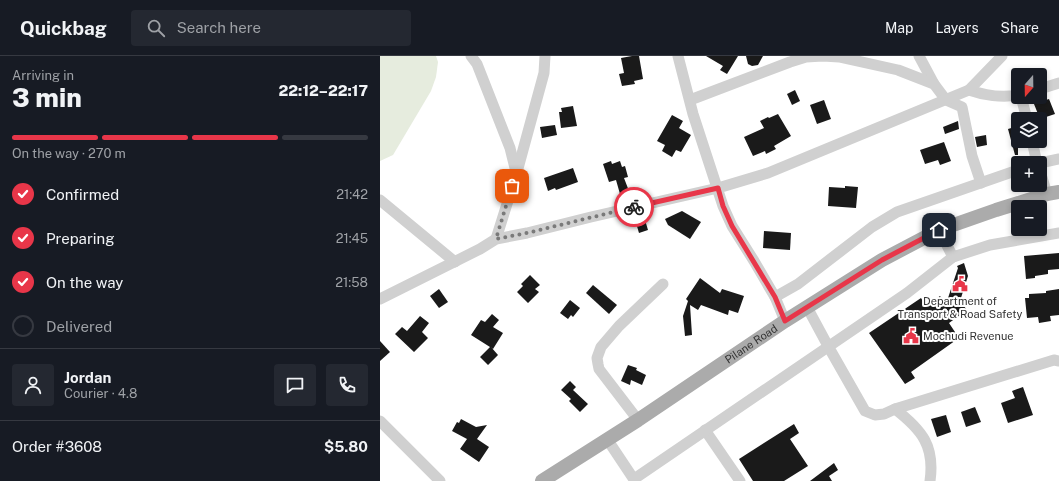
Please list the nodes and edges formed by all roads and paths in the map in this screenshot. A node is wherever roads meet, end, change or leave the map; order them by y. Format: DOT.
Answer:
graph roads {
  1 [pos="471,56"];
  2 [pos="545,56"];
  3 [pos="678,56"];
  4 [pos="920,56"];
  5 [pos="1002,56"];
  6 [pos="789,59"];
  7 [pos="1059,83"];
  8 [pos="934,84"];
  9 [pos="1047,87"];
  10 [pos="969,90"];
  11 [pos="1011,96"];
  12 [pos="690,100"];
  13 [pos="946,100"];
  14 [pos="1059,159"];
  15 [pos="1047,161"];
  16 [pos="516,172"];
  17 [pos="1011,172"];
  18 [pos="981,183"];
  19 [pos="1047,183"];
  20 [pos="718,188"];
  21 [pos="1053,193"];
  22 [pos="380,200"];
  23 [pos="939,230"];
  24 [pos="1059,233"];
  25 [pos="496,239"];
  26 [pos="953,257"];
  27 [pos="455,262"];
  28 [pos="663,284"];
  29 [pos="775,297"];
  30 [pos="380,299"];
  31 [pos="807,307"];
  32 [pos="785,321"];
  33 [pos="828,346"];
  34 [pos="1057,359"];
  35 [pos="895,409"];
  36 [pos="638,420"];
  37 [pos="380,421"];
  38 [pos="706,430"];
  39 [pos="607,439"];
  40 [pos="634,480"];
  41 [pos="440,481"];
  42 [pos="542,481"];
  43 [pos="740,481"];
  44 [pos="930,481"];
  1 -- 16 [label="street"];
  2 -- 16 [label="street"];
  3 -- 12 [label="street"];
  4 -- 8 [label="street"];
  5 -- 10 [label="street"];
  6 -- 8 [label="street"];
  6 -- 12 [label="street"];
  7 -- 9 [label="street"];
  8 -- 13 [label="street"];
  10 -- 11 [label="street"];
  10 -- 13 [label="street"];
  12 -- 20 [label="street"];
  13 -- 18 [label="street"];
  13 -- 20 [label="street"];
  14 -- 15 [label="street"];
  16 -- 25 [label="street"];
  17 -- 18 [label="street"];
  18 -- 29 [label="street"];
  19 -- 21 [label="street"];
  20 -- 25 [label="street"];
  20 -- 29 [label="street"];
  21 -- 23 [label="main road, Pilane Road"];
  22 -- 27 [label="street"];
  23 -- 26 [label="street"];
  23 -- 31 [label="main road, Pilane Road"];
  24 -- 26 [label="street"];
  25 -- 27 [label="street"];
  26 -- 33 [label="street"];
  27 -- 30 [label="street"];
  28 -- 36 [label="street"];
  29 -- 32 [label="street"];
  31 -- 32 [label="main road, Pilane Road"];
  31 -- 33 [label="street"];
  32 -- 36 [label="main road, Pilane Road"];
  33 -- 35 [label="street"];
  33 -- 38 [label="street"];
  34 -- 35 [label="street"];
  35 -- 44 [label="street"];
  36 -- 39 [label="main road, Pilane Road"];
  37 -- 41 [label="street"];
  38 -- 40 [label="street"];
  38 -- 43 [label="street"];
  39 -- 40 [label="street"];
  39 -- 42 [label="main road, Pilane Road"];
}
